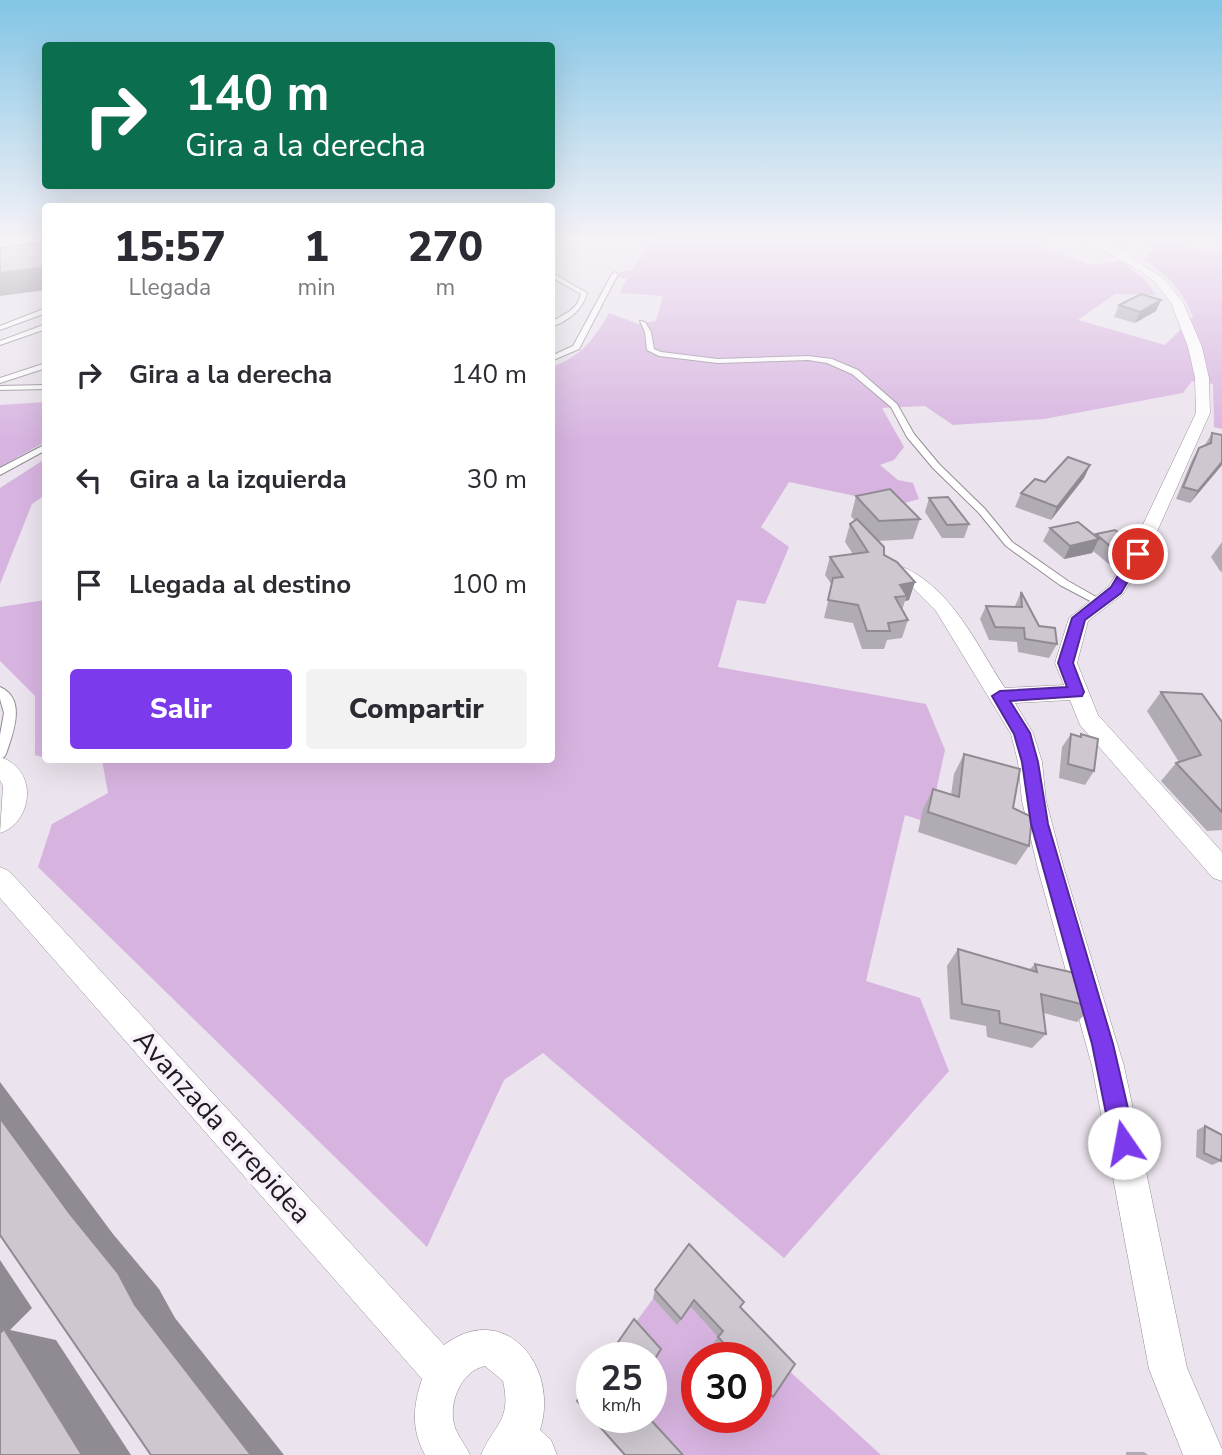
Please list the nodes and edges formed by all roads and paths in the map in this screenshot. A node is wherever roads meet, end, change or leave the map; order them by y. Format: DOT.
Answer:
graph roads {
  1 [pos="578,305"];
  2 [pos="599,305"];
  3 [pos="1178,305"];
  4 [pos="42,312"];
  5 [pos="642,322"];
  6 [pos="555,323"];
  7 [pos="0,328"];
  8 [pos="42,328"];
  9 [pos="0,344"];
  10 [pos="555,357"];
  11 [pos="42,366"];
  12 [pos="0,381"];
  13 [pos="42,387"];
  14 [pos="0,388"];
  15 [pos="42,448"];
  16 [pos="0,472"];
  17 [pos="887,568"];
  18 [pos="1100,602"];
  19 [pos="0,691"];
  20 [pos="1077,692"];
  21 [pos="1000,696"];
  22 [pos="0,754"];
  23 [pos="0,766"];
  24 [pos="0,823"];
  25 [pos="1222,870"];
  26 [pos="0,879"];
  27 [pos="444,1374"];
  28 [pos="519,1449"];
  29 [pos="445,1454"];
  30 [pos="1204,1455"];
  1 -- 6 [label="lane"];
  2 -- 10 [label="lane"];
  3 -- 18 [label="street"];
  4 -- 7 [label="lane"];
  5 -- 18 [label="lane"];
  8 -- 9 [label="lane"];
  11 -- 12 [label="lane"];
  13 -- 14 [label="lane"];
  15 -- 16 [label="lane"];
  17 -- 21 [label="street"];
  18 -- 20 [label="street"];
  19 -- 22 [label="lane"];
  20 -- 21 [label="street"];
  20 -- 25 [label="street"];
  21 -- 30 [label="street"];
  23 -- 24 [label="street"];
  26 -- 27 [label="street, Avanzada errepidea"];
  27 -- 28 [label="street"];
  27 -- 29 [label="street"];
}
